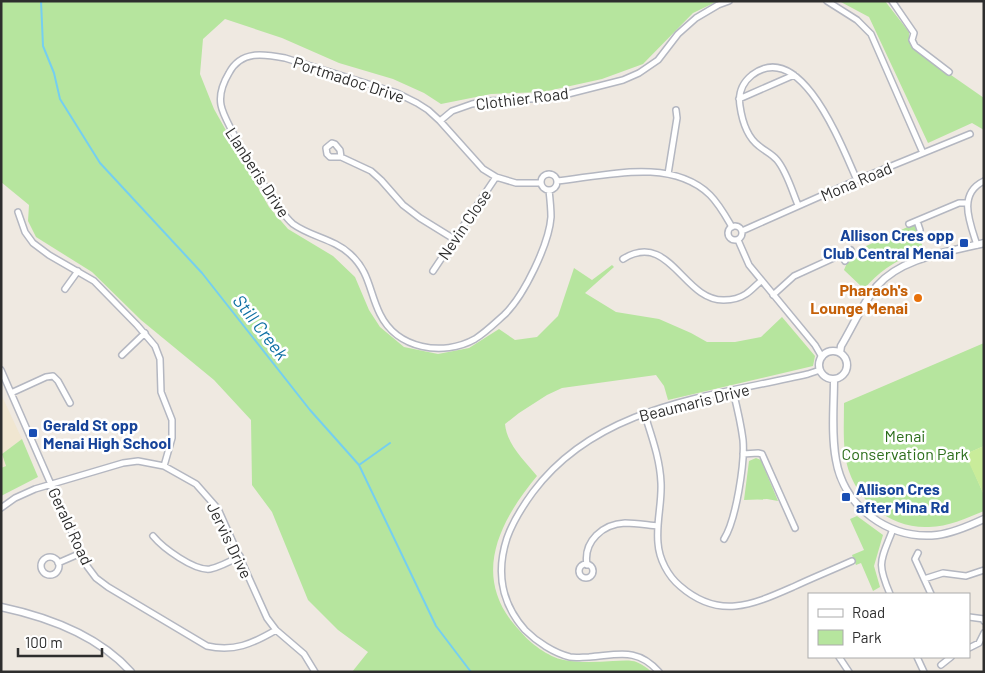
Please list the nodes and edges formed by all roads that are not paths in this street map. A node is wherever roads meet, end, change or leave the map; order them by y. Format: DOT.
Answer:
graph roads {
  1 [pos="729,1"];
  2 [pos="826,1"];
  3 [pos="892,1"];
  4 [pos="246,56"];
  5 [pos="949,72"];
  6 [pos="794,76"];
  7 [pos="739,99"];
  8 [pos="676,110"];
  9 [pos="440,121"];
  10 [pos="970,134"];
  11 [pos="923,153"];
  12 [pos="342,157"];
  13 [pos="668,174"];
  14 [pos="496,177"];
  15 [pos="857,180"];
  16 [pos="556,181"];
  17 [pos="984,181"];
  18 [pos="541,183"];
  19 [pos="549,190"];
  20 [pos="967,203"];
  21 [pos="798,206"];
  22 [pos="18,212"];
  23 [pos="916,221"];
  24 [pos="909,224"];
  25 [pos="732,227"];
  26 [pos="920,230"];
  27 [pos="742,231"];
  28 [pos="454,239"];
  29 [pos="738,240"];
  30 [pos="980,244"];
  31 [pos="851,250"];
  32 [pos="841,254"];
  33 [pos="623,259"];
  34 [pos="845,262"];
  35 [pos="433,270"];
  36 [pos="78,271"];
  37 [pos="761,281"];
  38 [pos="65,289"];
  39 [pos="773,294"];
  40 [pos="145,333"];
  41 [pos="840,353"];
  42 [pos="122,355"];
  43 [pos="822,356"];
  44 [pos="1,370"];
  45 [pos="820,370"];
  46 [pos="834,379"];
  47 [pos="733,391"];
  48 [pos="11,393"];
  49 [pos="70,403"];
  50 [pos="644,412"];
  51 [pos="743,454"];
  52 [pos="164,466"];
  53 [pos="51,485"];
  54 [pos="1,508"];
  55 [pos="984,519"];
  56 [pos="658,526"];
  57 [pos="795,528"];
  58 [pos="893,530"];
  59 [pos="153,536"];
  60 [pos="724,539"];
  61 [pos="81,553"];
  62 [pos="918,553"];
  63 [pos="240,556"];
  64 [pos="852,561"];
  65 [pos="58,563"];
  66 [pos="587,564"];
  67 [pos="984,570"];
  68 [pos="924,579"];
  69 [pos="890,593"];
  70 [pos="930,593"];
  71 [pos="1,607"];
  72 [pos="970,617"];
  73 [pos="984,620"];
  74 [pos="276,630"];
  75 [pos="984,633"];
  76 [pos="970,648"];
  77 [pos="841,658"];
  78 [pos="917,658"];
  79 [pos="951,658"];
  80 [pos="941,666"];
  81 [pos="131,672"];
  82 [pos="315,672"];
  83 [pos="659,672"];
  84 [pos="848,672"];
  85 [pos="924,672"];
  1 -- 9 [label="street, Clothier Road"];
  2 -- 11 [label="street"];
  3 -- 5 [label="street"];
  4 -- 9 [label="street, Portmadoc Drive"];
  4 -- 19 [label="street, Llanberis Drive"];
  6 -- 7 [label="street"];
  6 -- 7 [label="street"];
  6 -- 15 [label="street"];
  7 -- 21 [label="street"];
  8 -- 13 [label="street"];
  9 -- 14 [label="street, Portmadoc Drive"];
  10 -- 11 [label="street, Mona Road"];
  11 -- 15 [label="street, Mona Road"];
  12 -- 28 [label="street"];
  13 -- 16 [label="street"];
  13 -- 25 [label="street"];
  14 -- 18 [label="street, Portmadoc Drive"];
  14 -- 28 [label="street, Nevin Close"];
  15 -- 21 [label="street, Mona Road"];
  16 -- 18 [label="street"];
  16 -- 19 [label="street"];
  17 -- 20 [label="street"];
  18 -- 19 [label="street"];
  20 -- 23 [label="street"];
  20 -- 30 [label="street"];
  21 -- 27 [label="street, Mona Road"];
  22 -- 36 [label="street"];
  23 -- 24 [label="street"];
  23 -- 26 [label="street"];
  25 -- 27 [label="street"];
  25 -- 29 [label="street"];
  27 -- 29 [label="street"];
  28 -- 35 [label="street, Nevin Close"];
  29 -- 37 [label="street"];
  30 -- 41 [label="street"];
  31 -- 32 [label="street"];
  32 -- 34 [label="street"];
  32 -- 39 [label="street"];
  33 -- 37 [label="street"];
  36 -- 38 [label="street"];
  36 -- 40 [label="street"];
  37 -- 39 [label="street"];
  39 -- 43 [label="street"];
  40 -- 42 [label="street"];
  40 -- 52 [label="street"];
  41 -- 43 [label="street"];
  41 -- 46 [label="street"];
  43 -- 45 [label="street"];
  44 -- 48 [label="street, Gerald Road"];
  45 -- 46 [label="street"];
  45 -- 47 [label="street, Beaumaris Drive"];
  46 -- 58 [label="street"];
  47 -- 50 [label="street, Beaumaris Drive"];
  47 -- 51 [label="street"];
  48 -- 49 [label="street"];
  48 -- 53 [label="street, Gerald Road"];
  50 -- 56 [label="street"];
  50 -- 83 [label="street, Beaumaris Drive"];
  51 -- 57 [label="street"];
  51 -- 60 [label="street"];
  52 -- 53 [label="street, Jervis Drive"];
  52 -- 63 [label="street, Jervis Drive"];
  53 -- 54 [label="street, Jervis Drive"];
  53 -- 61 [label="street, Gerald Road"];
  55 -- 58 [label="street"];
  56 -- 64 [label="street"];
  56 -- 66 [label="street"];
  58 -- 69 [label="street"];
  59 -- 63 [label="street"];
  61 -- 65 [label="street"];
  61 -- 74 [label="street, Gerald Road"];
  62 -- 68 [label="street"];
  63 -- 74 [label="street, Jervis Drive"];
  67 -- 68 [label="street"];
  68 -- 70 [label="street"];
  71 -- 81 [label="street"];
  72 -- 73 [label="street"];
  74 -- 82 [label="street, Jervis Drive"];
  75 -- 76 [label="street"];
  77 -- 84 [label="street"];
  78 -- 85 [label="street"];
  79 -- 80 [label="street"];
}
